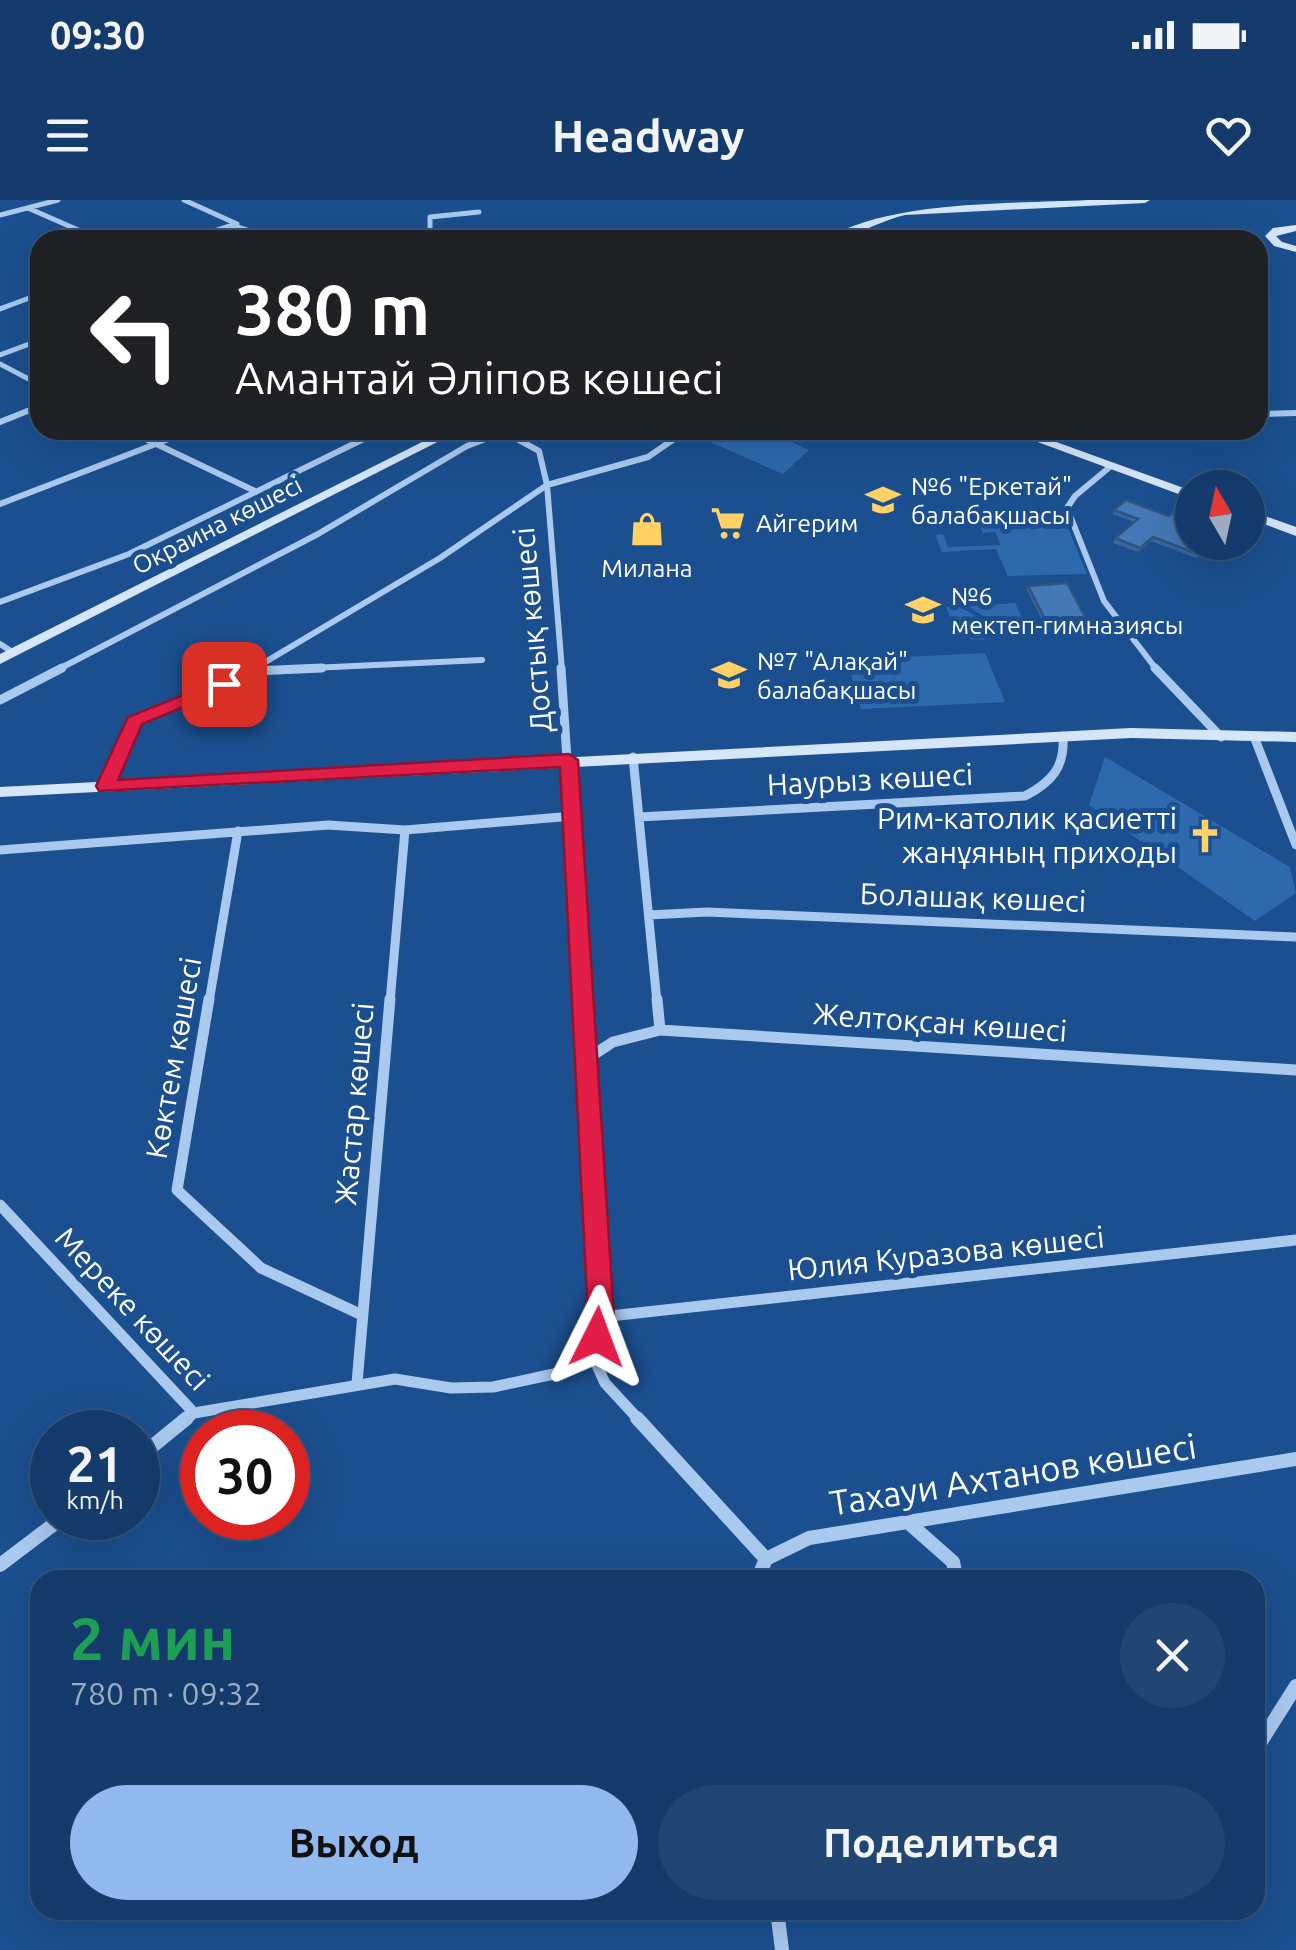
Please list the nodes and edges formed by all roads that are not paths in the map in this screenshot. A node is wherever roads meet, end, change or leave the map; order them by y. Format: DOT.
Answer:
graph roads {
  1 [pos="24,200"];
  2 [pos="58,200"];
  3 [pos="184,200"];
  4 [pos="1145,200"];
  5 [pos="38,205"];
  6 [pos="28,208"];
  7 [pos="479,212"];
  8 [pos="0,216"];
  9 [pos="235,225"];
  10 [pos="1296,228"];
  11 [pos="78,230"];
  12 [pos="219,230"];
  13 [pos="249,230"];
  14 [pos="430,230"];
  15 [pos="852,230"];
  16 [pos="1268,239"];
  17 [pos="1272,239"];
  18 [pos="1296,249"];
  19 [pos="1296,266"];
  20 [pos="30,298"];
  21 [pos="0,309"];
  22 [pos="30,344"];
  23 [pos="0,355"];
  24 [pos="0,364"];
  25 [pos="30,380"];
  26 [pos="30,410"];
  27 [pos="1296,413"];
  28 [pos="1268,414"];
  29 [pos="0,422"];
  30 [pos="148,440"];
  31 [pos="169,440"];
  32 [pos="362,440"];
  33 [pos="435,440"];
  34 [pos="481,440"];
  35 [pos="518,440"];
  36 [pos="672,440"];
  37 [pos="1039,440"];
  38 [pos="158,445"];
  39 [pos="1111,466"];
  40 [pos="546,485"];
  41 [pos="1175,489"];
  42 [pos="258,492"];
  43 [pos="0,504"];
  44 [pos="1265,520"];
  45 [pos="1296,532"];
  46 [pos="0,602"];
  47 [pos="0,644"];
  48 [pos="7,656"];
  49 [pos="482,660"];
  50 [pos="251,671"];
  51 [pos="0,700"];
  52 [pos="1063,736"];
  53 [pos="1296,737"];
  54 [pos="1222,738"];
  55 [pos="1255,739"];
  56 [pos="633,757"];
  57 [pos="569,760"];
  58 [pos="106,786"];
  59 [pos="0,792"];
  60 [pos="574,816"];
  61 [pos="639,816"];
  62 [pos="405,830"];
  63 [pos="238,832"];
  64 [pos="1296,845"];
  65 [pos="0,850"];
  66 [pos="648,916"];
  67 [pos="1296,936"];
  68 [pos="660,1030"];
  69 [pos="588,1059"];
  70 [pos="1296,1070"];
  71 [pos="0,1205"];
  72 [pos="1296,1240"];
  73 [pos="362,1315"];
  74 [pos="601,1317"];
  75 [pos="593,1357"];
  76 [pos="356,1383"];
  77 [pos="191,1410"];
  78 [pos="219,1410"];
  79 [pos="180,1424"];
  80 [pos="160,1440"];
  81 [pos="1296,1460"];
  82 [pos="910,1524"];
  83 [pos="32,1540"];
  84 [pos="766,1559"];
  85 [pos="0,1564"];
  86 [pos="761,1570"];
  87 [pos="955,1570"];
  88 [pos="1296,1686"];
  89 [pos="1265,1735"];
  90 [pos="778,1920"];
  91 [pos="782,1950"];
  1 -- 5 [label="street"];
  2 -- 5 [label="street"];
  3 -- 9 [label="street"];
  4 -- 15 [label="main road"];
  5 -- 6 [label="street"];
  6 -- 8 [label="street"];
  6 -- 11 [label="street"];
  7 -- 14 [label="street"];
  9 -- 12 [label="street"];
  9 -- 13 [label="street"];
  10 -- 17 [label="main road"];
  16 -- 17 [label="main road"];
  17 -- 18 [label="main road"];
  17 -- 19 [label="main road"];
  20 -- 21 [label="street"];
  22 -- 23 [label="street"];
  24 -- 25 [label="street"];
  26 -- 29 [label="street"];
  27 -- 28 [label="street"];
  30 -- 38 [label="street"];
  31 -- 38 [label="street"];
  32 -- 42 [label="street"];
  33 -- 48 [label="main road, Окраина көшесі"];
  34 -- 51 [label="street"];
  35 -- 40 [label="street, Достық көшесі"];
  36 -- 40 [label="street"];
  37 -- 39 [label="main road"];
  38 -- 42 [label="street"];
  38 -- 43 [label="street"];
  39 -- 41 [label="main road"];
  39 -- 54 [label="street"];
  40 -- 50 [label="street"];
  40 -- 57 [label="street, Достық көшесі"];
  42 -- 46 [label="street"];
  44 -- 45 [label="main road"];
  47 -- 48 [label="street"];
  49 -- 50 [label="street"];
  50 -- 58 [label="street"];
  52 -- 54 [label="main road"];
  52 -- 56 [label="main road"];
  52 -- 61 [label="street, Наурыз көшесі"];
  53 -- 55 [label="main road"];
  54 -- 55 [label="main road"];
  55 -- 64 [label="street"];
  56 -- 57 [label="main road"];
  56 -- 61 [label="street"];
  57 -- 58 [label="main road"];
  57 -- 60 [label="street, Достық көшесі"];
  58 -- 59 [label="main road"];
  60 -- 62 [label="street"];
  60 -- 69 [label="street, Достық көшесі"];
  61 -- 66 [label="street"];
  62 -- 63 [label="street"];
  62 -- 73 [label="street, Жастар көшесі"];
  63 -- 65 [label="street"];
  63 -- 73 [label="street, Көктем көшесі"];
  66 -- 67 [label="street, Болашақ көшесі"];
  66 -- 68 [label="street"];
  68 -- 69 [label="street, Желтоқсан көшесі"];
  68 -- 70 [label="street, Желтоқсан көшесі"];
  69 -- 74 [label="street, Достық көшесі"];
  71 -- 77 [label="street, Мереке көшесі"];
  72 -- 74 [label="street, Юлия Куразова көшесі"];
  73 -- 76 [label="street, Жастар көшесі"];
  74 -- 75 [label="street, Достық көшесі"];
  75 -- 76 [label="street, Мереке көшесі"];
  75 -- 84 [label="street"];
  76 -- 78 [label="street, Мереке көшесі"];
  79 -- 80 [label="street"];
  81 -- 82 [label="street, Тахауи Ахтанов көшесі"];
  82 -- 84 [label="street, Тахауи Ахтанов көшесі"];
  82 -- 87 [label="street"];
  83 -- 85 [label="street"];
  84 -- 86 [label="street"];
  88 -- 89 [label="street"];
  90 -- 91 [label="street"];
}
